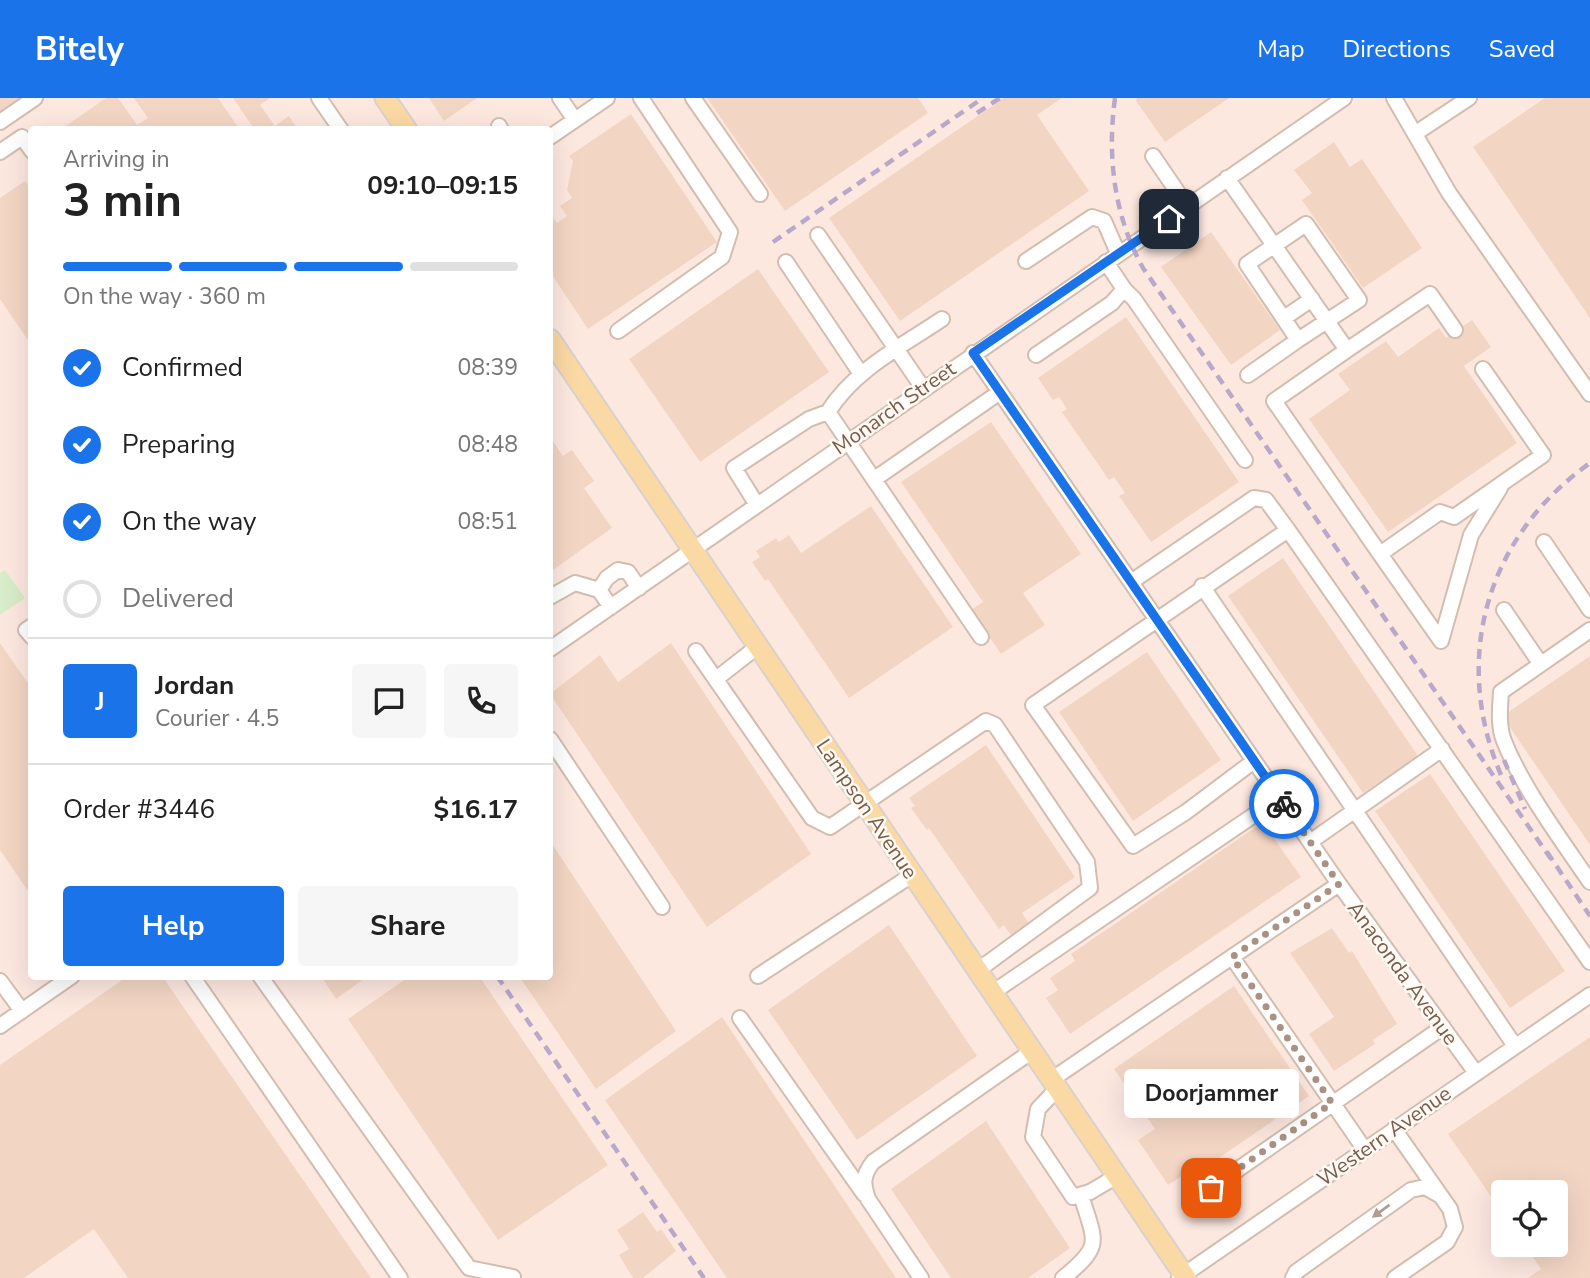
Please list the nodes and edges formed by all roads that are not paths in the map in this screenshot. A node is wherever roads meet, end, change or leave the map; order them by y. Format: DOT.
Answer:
graph roads {
  1 [pos="35,98"];
  2 [pos="319,98"];
  3 [pos="385,98"];
  4 [pos="560,98"];
  5 [pos="607,98"];
  6 [pos="641,98"];
  7 [pos="693,98"];
  8 [pos="1344,98"];
  9 [pos="1394,98"];
  10 [pos="1469,98"];
  11 [pos="575,120"];
  12 [pos="0,122"];
  13 [pos="338,126"];
  14 [pos="404,126"];
  15 [pos="1416,133"];
  16 [pos="553,135"];
  17 [pos="28,145"];
  18 [pos="0,152"];
  19 [pos="1153,156"];
  20 [pos="1227,178"];
  21 [pos="760,194"];
  22 [pos="1187,206"];
  23 [pos="818,235"];
  24 [pos="1275,245"];
  25 [pos="1118,253"];
  26 [pos="1026,261"];
  27 [pos="786,262"];
  28 [pos="1106,262"];
  29 [pos="1124,289"];
  30 [pos="1312,299"];
  31 [pos="1284,318"];
  32 [pos="942,319"];
  33 [pos="1327,321"];
  34 [pos="1455,330"];
  35 [pos="618,331"];
  36 [pos="1298,340"];
  37 [pos="553,349"];
  38 [pos="897,350"];
  39 [pos="1348,350"];
  40 [pos="973,353"];
  41 [pos="1037,355"];
  42 [pos="1483,369"];
  43 [pos="861,374"];
  44 [pos="1248,375"];
  45 [pos="923,388"];
  46 [pos="1000,392"];
  47 [pos="1590,394"];
  48 [pos="828,412"];
  49 [pos="850,439"];
  50 [pos="1245,460"];
  51 [pos="876,478"];
  52 [pos="1504,481"];
  53 [pos="757,505"];
  54 [pos="1288,530"];
  55 [pos="1544,542"];
  56 [pos="692,551"];
  57 [pos="1380,554"];
  58 [pos="1131,582"];
  59 [pos="1202,586"];
  60 [pos="639,588"];
  61 [pos="599,590"];
  62 [pos="553,595"];
  63 [pos="611,607"];
  64 [pos="1504,610"];
  65 [pos="1590,610"];
  66 [pos="1156,618"];
  67 [pos="1590,630"];
  68 [pos="981,638"];
  69 [pos="553,647"];
  70 [pos="757,647"];
  71 [pos="696,651"];
  72 [pos="1540,663"];
  73 [pos="716,679"];
  74 [pos="553,744"];
  75 [pos="1442,749"];
  76 [pos="1254,761"];
  77 [pos="1279,798"];
  78 [pos="864,804"];
  79 [pos="1356,810"];
  80 [pos="1310,842"];
  81 [pos="912,875"];
  82 [pos="1590,882"];
  83 [pos="1339,884"];
  84 [pos="662,907"];
  85 [pos="1232,957"];
  86 [pos="1590,962"];
  87 [pos="977,971"];
  88 [pos="758,976"];
  89 [pos="66,980"];
  90 [pos="195,980"];
  91 [pos="263,980"];
  92 [pos="0,981"];
  93 [pos="992,993"];
  94 [pos="1590,995"];
  95 [pos="22,1010"];
  96 [pos="740,1018"];
  97 [pos="0,1026"];
  98 [pos="1443,1027"];
  99 [pos="1515,1046"];
  100 [pos="1032,1051"];
  101 [pos="1476,1073"];
  102 [pos="1054,1084"];
  103 [pos="1332,1103"];
  104 [pos="1394,1129"];
  105 [pos="1365,1150"];
  106 [pos="1116,1176"];
  107 [pos="1080,1195"];
  108 [pos="1441,1196"];
  109 [pos="868,1199"];
  110 [pos="1191,1202"];
  111 [pos="513,1277"];
  112 [pos="1183,1277"];
  113 [pos="400,1278"];
  114 [pos="921,1278"];
  115 [pos="1063,1278"];
  116 [pos="1293,1278"];
  117 [pos="1395,1278"];
  1 -- 12 [label="street"];
  2 -- 13 [label="street"];
  3 -- 14 [label="main road"];
  4 -- 11 [label="street"];
  5 -- 11 [label="street"];
  6 -- 35 [label="street"];
  7 -- 21 [label="street"];
  8 -- 20 [label="street, Monarch Street"];
  9 -- 15 [label="street"];
  10 -- 15 [label="street"];
  11 -- 16 [label="street"];
  15 -- 47 [label="street"];
  17 -- 18 [label="street"];
  19 -- 22 [label="street"];
  20 -- 22 [label="street, Monarch Street"];
  20 -- 24 [label="street"];
  22 -- 25 [label="street, Monarch Street"];
  23 -- 38 [label="street"];
  24 -- 30 [label="street"];
  24 -- 31 [label="street"];
  24 -- 33 [label="street"];
  25 -- 26 [label="street"];
  25 -- 28 [label="street, Monarch Street"];
  27 -- 43 [label="street"];
  28 -- 29 [label="street"];
  28 -- 40 [label="street, Monarch Street"];
  29 -- 41 [label="street"];
  29 -- 50 [label="street"];
  30 -- 31 [label="street"];
  30 -- 33 [label="street"];
  31 -- 36 [label="street"];
  32 -- 38 [label="street"];
  33 -- 36 [label="street"];
  33 -- 39 [label="street"];
  34 -- 39 [label="street"];
  36 -- 44 [label="street"];
  37 -- 56 [label="main road, Lampson Avenue"];
  38 -- 43 [label="street"];
  38 -- 45 [label="street"];
  39 -- 57 [label="street"];
  40 -- 45 [label="street, Monarch Street"];
  40 -- 46 [label="street, Anaconda Avenue"];
  42 -- 52 [label="street"];
  43 -- 48 [label="street"];
  45 -- 49 [label="street, Monarch Street"];
  46 -- 51 [label="street"];
  46 -- 58 [label="street, Anaconda Avenue"];
  48 -- 49 [label="street"];
  48 -- 53 [label="street"];
  49 -- 51 [label="street"];
  49 -- 53 [label="street, Monarch Street"];
  51 -- 68 [label="street"];
  52 -- 57 [label="street"];
  52 -- 57 [label="street"];
  53 -- 56 [label="street, Monarch Street"];
  54 -- 58 [label="street"];
  54 -- 59 [label="street"];
  54 -- 75 [label="street"];
  55 -- 65 [label="street"];
  56 -- 60 [label="street, Monarch Street"];
  56 -- 70 [label="main road, Lampson Avenue"];
  58 -- 66 [label="street, Anaconda Avenue"];
  59 -- 66 [label="street"];
  59 -- 79 [label="street"];
  60 -- 61 [label="street"];
  60 -- 63 [label="street, Monarch Street"];
  61 -- 62 [label="street"];
  61 -- 63 [label="street"];
  63 -- 69 [label="street, Monarch Street"];
  64 -- 72 [label="street"];
  66 -- 76 [label="street, Anaconda Avenue"];
  66 -- 76 [label="street"];
  67 -- 72 [label="street"];
  70 -- 73 [label="street"];
  70 -- 78 [label="main road, Lampson Avenue"];
  71 -- 73 [label="street"];
  72 -- 82 [label="street"];
  73 -- 78 [label="street"];
  74 -- 84 [label="street"];
  75 -- 79 [label="street"];
  75 -- 86 [label="street"];
  76 -- 77 [label="street, Anaconda Avenue"];
  77 -- 80 [label="street, Anaconda Avenue"];
  77 -- 93 [label="street"];
  78 -- 81 [label="main road, Lampson Avenue"];
  78 -- 87 [label="street"];
  79 -- 80 [label="street"];
  79 -- 99 [label="street"];
  80 -- 83 [label="street, Anaconda Avenue"];
  81 -- 87 [label="main road, Lampson Avenue"];
  81 -- 88 [label="street"];
  83 -- 85 [label="street"];
  83 -- 98 [label="street, Anaconda Avenue"];
  85 -- 102 [label="street"];
  85 -- 103 [label="street"];
  87 -- 93 [label="main road, Lampson Avenue"];
  89 -- 95 [label="street"];
  90 -- 113 [label="street"];
  91 -- 111 [label="street"];
  92 -- 95 [label="street"];
  93 -- 100 [label="main road, Lampson Avenue"];
  94 -- 99 [label="street, Western Avenue"];
  95 -- 97 [label="street"];
  96 -- 109 [label="street"];
  98 -- 101 [label="street, Anaconda Avenue"];
  98 -- 103 [label="street"];
  99 -- 101 [label="street, Western Avenue"];
  100 -- 102 [label="main road, Lampson Avenue"];
  100 -- 109 [label="street"];
  101 -- 104 [label="street, Western Avenue"];
  102 -- 106 [label="main road, Lampson Avenue"];
  102 -- 107 [label="street"];
  103 -- 105 [label="street"];
  103 -- 110 [label="street"];
  104 -- 105 [label="street, Western Avenue"];
  104 -- 108 [label="street"];
  105 -- 112 [label="street, Western Avenue"];
  106 -- 107 [label="street"];
  106 -- 112 [label="main road, Lampson Avenue"];
  107 -- 115 [label="street"];
  108 -- 116 [label="street, one-way"];
  108 -- 117 [label="street"];
  109 -- 114 [label="street"];
}
